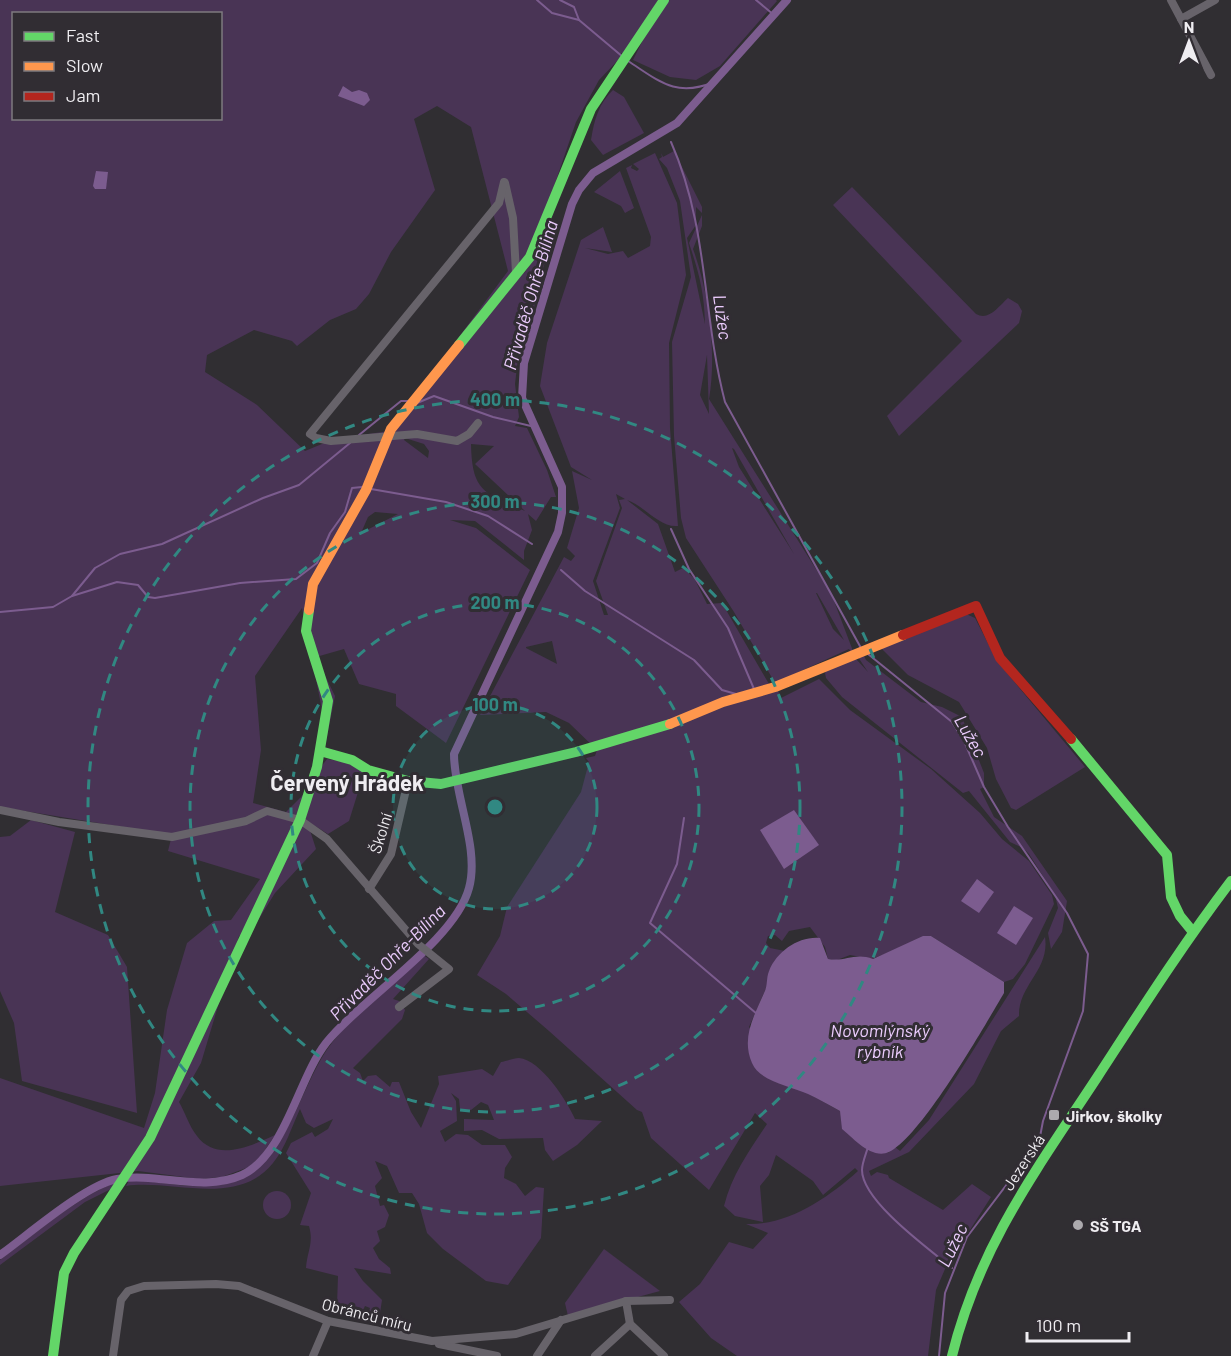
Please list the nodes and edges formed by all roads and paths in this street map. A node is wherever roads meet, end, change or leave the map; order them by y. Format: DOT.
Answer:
graph roads {
  1 [pos="664,0"];
  2 [pos="1171,0"];
  3 [pos="1215,0"];
  4 [pos="1181,19"];
  5 [pos="1210,75"];
  6 [pos="516,273"];
  7 [pos="478,423"];
  8 [pos="389,435"];
  9 [pos="320,751"];
  10 [pos="408,782"];
  11 [pos="0,810"];
  12 [pos="300,820"];
  13 [pos="1231,881"];
  14 [pos="369,889"];
  15 [pos="1193,932"];
  16 [pos="399,1007"];
  17 [pos="670,1300"];
  18 [pos="626,1302"];
  19 [pos="561,1320"];
  20 [pos="328,1321"];
  21 [pos="630,1324"];
  22 [pos="432,1341"];
  23 [pos="53,1356"];
  24 [pos="113,1356"];
  25 [pos="313,1356"];
  26 [pos="497,1356"];
  27 [pos="537,1356"];
  28 [pos="595,1356"];
  29 [pos="664,1356"];
  30 [pos="952,1356"];
  1 -- 6 [label="street"];
  2 -- 4 [label="street"];
  3 -- 4 [label="street"];
  4 -- 5 [label="street"];
  6 -- 8 [label="street"];
  6 -- 8 [label="street"];
  7 -- 8 [label="street"];
  8 -- 9 [label="street"];
  9 -- 10 [label="street"];
  9 -- 12 [label="street"];
  10 -- 14 [label="street, Školní"];
  10 -- 15 [label="street"];
  11 -- 12 [label="street"];
  12 -- 14 [label="street"];
  12 -- 23 [label="street"];
  13 -- 15 [label="street, Jezerská"];
  14 -- 16 [label="street"];
  15 -- 30 [label="street, Jezerská"];
  17 -- 18 [label="street, Obránců míru"];
  18 -- 19 [label="street, Obránců míru"];
  18 -- 21 [label="street"];
  19 -- 22 [label="street, Obránců míru"];
  19 -- 27 [label="street"];
  20 -- 22 [label="street, Obránců míru"];
  20 -- 24 [label="street, Obránců míru"];
  20 -- 25 [label="street"];
  21 -- 28 [label="street"];
  21 -- 29 [label="street"];
  22 -- 26 [label="street"];
}
